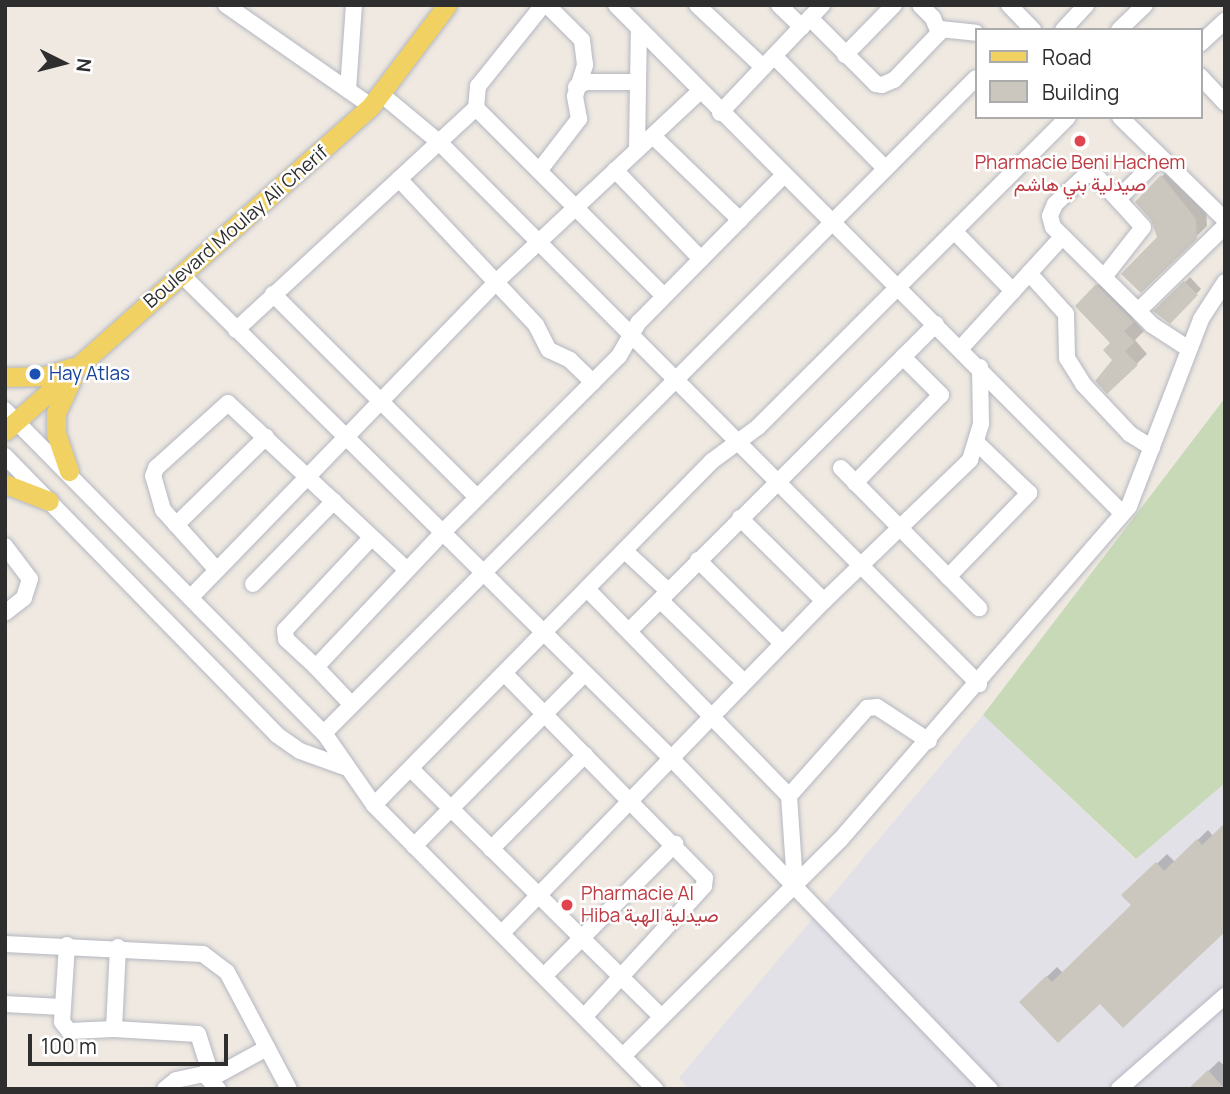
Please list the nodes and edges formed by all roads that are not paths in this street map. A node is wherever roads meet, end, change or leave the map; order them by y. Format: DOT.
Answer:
graph roads {
  1 [pos="226,5"];
  2 [pos="354,5"];
  3 [pos="447,5"];
  4 [pos="545,5"];
  5 [pos="616,5"];
  6 [pos="697,5"];
  7 [pos="779,5"];
  8 [pos="822,5"];
  9 [pos="894,5"];
  10 [pos="920,5"];
  11 [pos="1009,5"];
  12 [pos="1086,5"];
  13 [pos="1145,5"];
  14 [pos="1225,21"];
  15 [pos="806,22"];
  16 [pos="1029,28"];
  17 [pos="1065,28"];
  18 [pos="1121,28"];
  19 [pos="639,29"];
  20 [pos="940,29"];
  21 [pos="974,33"];
  22 [pos="1202,42"];
  23 [pos="845,55"];
  24 [pos="769,62"];
  25 [pos="1202,78"];
  26 [pos="974,80"];
  27 [pos="638,82"];
  28 [pos="576,87"];
  29 [pos="348,90"];
  30 [pos="699,92"];
  31 [pos="376,100"];
  32 [pos="1225,103"];
  33 [pos="476,107"];
  34 [pos="720,113"];
  35 [pos="1066,119"];
  36 [pos="1124,119"];
  37 [pos="653,136"];
  38 [pos="440,143"];
  39 [pos="637,150"];
  40 [pos="1160,157"];
  41 [pos="884,167"];
  42 [pos="615,170"];
  43 [pos="539,171"];
  44 [pos="784,175"];
  45 [pos="399,179"];
  46 [pos="1118,199"];
  47 [pos="575,207"];
  48 [pos="740,219"];
  49 [pos="832,220"];
  50 [pos="1225,220"];
  51 [pos="1225,226"];
  52 [pos="955,232"];
  53 [pos="1063,236"];
  54 [pos="538,241"];
  55 [pos="701,259"];
  56 [pos="1029,273"];
  57 [pos="182,275"];
  58 [pos="1104,278"];
  59 [pos="496,282"];
  60 [pos="1225,282"];
  61 [pos="899,288"];
  62 [pos="1013,291"];
  63 [pos="273,294"];
  64 [pos="664,296"];
  65 [pos="1138,311"];
  66 [pos="936,324"];
  67 [pos="236,330"];
  68 [pos="631,335"];
  69 [pos="961,348"];
  70 [pos="1189,349"];
  71 [pos="903,357"];
  72 [pos="82,362"];
  73 [pos="980,367"];
  74 [pos="5,377"];
  75 [pos="674,380"];
  76 [pos="593,382"];
  77 [pos="381,400"];
  78 [pos="9,421"];
  79 [pos="266,437"];
  80 [pos="345,437"];
  81 [pos="735,443"];
  82 [pos="978,444"];
  83 [pos="1152,448"];
  84 [pos="5,456"];
  85 [pos="841,468"];
  86 [pos="69,471"];
  87 [pos="308,476"];
  88 [pos="855,482"];
  89 [pos="5,484"];
  90 [pos="777,484"];
  91 [pos="477,497"];
  92 [pos="49,500"];
  93 [pos="334,500"];
  94 [pos="1122,513"];
  95 [pos="740,518"];
  96 [pos="176,525"];
  97 [pos="901,529"];
  98 [pos="443,532"];
  99 [pos="371,538"];
  100 [pos="5,546"];
  101 [pos="625,551"];
  102 [pos="698,560"];
  103 [pos="861,566"];
  104 [pos="216,569"];
  105 [pos="407,570"];
  106 [pos="484,573"];
  107 [pos="948,577"];
  108 [pos="253,584"];
  109 [pos="588,590"];
  110 [pos="664,595"];
  111 [pos="191,597"];
  112 [pos="824,601"];
  113 [pos="979,608"];
  114 [pos="5,613"];
  115 [pos="629,631"];
  116 [pos="544,636"];
  117 [pos="782,643"];
  118 [pos="316,667"];
  119 [pos="506,675"];
  120 [pos="583,675"];
  121 [pos="744,682"];
  122 [pos="979,684"];
  123 [pos="351,704"];
  124 [pos="545,714"];
  125 [pos="711,716"];
  126 [pos="324,733"];
  127 [pos="929,741"];
  128 [pos="585,755"];
  129 [pos="671,758"];
  130 [pos="345,768"];
  131 [pos="412,770"];
  132 [pos="789,796"];
  133 [pos="630,799"];
  134 [pos="374,805"];
  135 [pos="451,809"];
  136 [pos="675,844"];
  137 [pos="414,846"];
  138 [pos="491,849"];
  139 [pos="795,884"];
  140 [pos="538,895"];
  141 [pos="503,932"];
  142 [pos="582,938"];
  143 [pos="5,944"];
  144 [pos="67,945"];
  145 [pos="118,947"];
  146 [pos="545,975"];
  147 [pos="621,977"];
  148 [pos="1225,996"];
  149 [pos="5,1004"];
  150 [pos="62,1007"];
  151 [pos="585,1016"];
  152 [pos="662,1017"];
  153 [pos="114,1028"];
  154 [pos="267,1048"];
  155 [pos="623,1055"];
  156 [pos="215,1083"];
  157 [pos="1127,1086"];
  158 [pos="164,1089"];
  159 [pos="289,1089"];
  160 [pos="655,1089"];
  161 [pos="990,1089"];
  1 -- 29 [label="street"];
  2 -- 29 [label="street"];
  3 -- 31 [label="main road, Boulevard Moulay Ali Cherif"];
  4 -- 28 [label="street"];
  4 -- 33 [label="street"];
  5 -- 19 [label="street"];
  6 -- 24 [label="street"];
  7 -- 15 [label="street"];
  8 -- 15 [label="street"];
  9 -- 23 [label="street"];
  10 -- 20 [label="street"];
  11 -- 16 [label="street"];
  12 -- 17 [label="street"];
  13 -- 18 [label="street"];
  14 -- 22 [label="street"];
  15 -- 23 [label="street"];
  15 -- 24 [label="street"];
  19 -- 27 [label="street"];
  19 -- 30 [label="street"];
  20 -- 21 [label="street"];
  20 -- 23 [label="street"];
  24 -- 34 [label="street"];
  24 -- 41 [label="street"];
  25 -- 32 [label="street"];
  26 -- 41 [label="street"];
  27 -- 28 [label="street"];
  27 -- 39 [label="street"];
  28 -- 43 [label="street"];
  29 -- 31 [label="street"];
  30 -- 34 [label="street"];
  30 -- 37 [label="street"];
  31 -- 38 [label="street"];
  31 -- 57 [label="main road, Boulevard Moulay Ali Cherif"];
  33 -- 38 [label="street"];
  33 -- 43 [label="street"];
  34 -- 44 [label="street"];
  35 -- 52 [label="street"];
  36 -- 40 [label="street"];
  37 -- 39 [label="street"];
  37 -- 48 [label="street"];
  38 -- 45 [label="street"];
  38 -- 54 [label="street"];
  39 -- 42 [label="street"];
  40 -- 46 [label="street"];
  40 -- 50 [label="street"];
  41 -- 49 [label="street"];
  42 -- 47 [label="street"];
  42 -- 55 [label="street"];
  43 -- 47 [label="street"];
  44 -- 48 [label="street"];
  44 -- 49 [label="street"];
  45 -- 59 [label="street"];
  45 -- 63 [label="street"];
  46 -- 53 [label="street"];
  46 -- 58 [label="street"];
  47 -- 54 [label="street"];
  47 -- 64 [label="street"];
  48 -- 55 [label="street"];
  49 -- 61 [label="street"];
  49 -- 75 [label="street"];
  51 -- 65 [label="street"];
  52 -- 61 [label="street"];
  52 -- 62 [label="street"];
  53 -- 56 [label="street"];
  53 -- 58 [label="street"];
  54 -- 59 [label="street"];
  54 -- 68 [label="street"];
  55 -- 64 [label="street"];
  56 -- 62 [label="street"];
  56 -- 83 [label="street"];
  57 -- 67 [label="street"];
  57 -- 72 [label="main road, Boulevard Moulay Ali Cherif"];
  58 -- 65 [label="street"];
  59 -- 76 [label="street"];
  59 -- 77 [label="street"];
  60 -- 70 [label="street"];
  61 -- 66 [label="street"];
  61 -- 81 [label="street"];
  62 -- 69 [label="street"];
  63 -- 67 [label="street"];
  63 -- 77 [label="street"];
  64 -- 68 [label="street"];
  65 -- 70 [label="street"];
  66 -- 69 [label="street"];
  66 -- 71 [label="street"];
  67 -- 80 [label="street"];
  68 -- 75 [label="street"];
  68 -- 76 [label="street"];
  69 -- 73 [label="street"];
  70 -- 83 [label="street"];
  71 -- 88 [label="street"];
  71 -- 90 [label="street"];
  72 -- 74 [label="main road"];
  72 -- 78 [label="main road, Boulevard Moulay Ali Cherif"];
  72 -- 86 [label="main road"];
  73 -- 82 [label="street"];
  73 -- 94 [label="street"];
  75 -- 81 [label="street"];
  75 -- 106 [label="street"];
  76 -- 91 [label="street"];
  77 -- 80 [label="street"];
  77 -- 91 [label="street"];
  78 -- 86 [label="street"];
  79 -- 87 [label="street"];
  79 -- 96 [label="street"];
  79 -- 96 [label="street"];
  80 -- 87 [label="street"];
  80 -- 98 [label="street"];
  81 -- 90 [label="street"];
  81 -- 101 [label="street"];
  82 -- 97 [label="street"];
  82 -- 107 [label="street"];
  83 -- 94 [label="street"];
  84 -- 92 [label="street"];
  85 -- 88 [label="street"];
  86 -- 111 [label="street"];
  87 -- 93 [label="street"];
  87 -- 104 [label="street"];
  88 -- 97 [label="street"];
  89 -- 92 [label="main road"];
  90 -- 95 [label="street"];
  90 -- 103 [label="street"];
  91 -- 98 [label="street"];
  92 -- 130 [label="street"];
  93 -- 99 [label="street"];
  93 -- 108 [label="street"];
  94 -- 122 [label="street"];
  95 -- 102 [label="street"];
  95 -- 112 [label="street"];
  96 -- 104 [label="street"];
  97 -- 103 [label="street"];
  97 -- 107 [label="street"];
  98 -- 105 [label="street"];
  98 -- 106 [label="street"];
  99 -- 105 [label="street"];
  99 -- 118 [label="street"];
  100 -- 114 [label="street"];
  101 -- 109 [label="street"];
  101 -- 110 [label="street"];
  102 -- 110 [label="street"];
  102 -- 117 [label="street"];
  103 -- 112 [label="street"];
  103 -- 122 [label="street"];
  104 -- 111 [label="street"];
  105 -- 118 [label="street"];
  106 -- 116 [label="street"];
  106 -- 123 [label="street"];
  107 -- 113 [label="street"];
  109 -- 115 [label="street"];
  109 -- 116 [label="street"];
  110 -- 115 [label="street"];
  110 -- 121 [label="street"];
  111 -- 126 [label="street"];
  112 -- 117 [label="street"];
  115 -- 125 [label="street"];
  116 -- 119 [label="street"];
  116 -- 120 [label="street"];
  117 -- 121 [label="street"];
  118 -- 123 [label="street"];
  119 -- 124 [label="street"];
  119 -- 131 [label="street"];
  120 -- 124 [label="street"];
  120 -- 129 [label="street"];
  121 -- 125 [label="street"];
  122 -- 127 [label="street"];
  123 -- 126 [label="street"];
  124 -- 128 [label="street"];
  124 -- 135 [label="street"];
  125 -- 129 [label="street"];
  125 -- 132 [label="street"];
  126 -- 130 [label="street"];
  127 -- 132 [label="street"];
  127 -- 139 [label="street"];
  128 -- 133 [label="street"];
  128 -- 138 [label="street"];
  129 -- 133 [label="street"];
  129 -- 139 [label="street"];
  130 -- 134 [label="street"];
  131 -- 134 [label="street"];
  131 -- 135 [label="street"];
  132 -- 139 [label="street"];
  133 -- 136 [label="street"];
  133 -- 140 [label="street"];
  134 -- 137 [label="street"];
  135 -- 137 [label="street"];
  135 -- 138 [label="street"];
  136 -- 142 [label="street"];
  136 -- 147 [label="street"];
  137 -- 141 [label="street"];
  138 -- 140 [label="street"];
  139 -- 152 [label="street"];
  139 -- 161 [label="street"];
  140 -- 141 [label="street"];
  140 -- 142 [label="street"];
  141 -- 146 [label="street"];
  142 -- 146 [label="street"];
  142 -- 147 [label="street"];
  143 -- 144 [label="street"];
  144 -- 145 [label="street"];
  144 -- 150 [label="street"];
  145 -- 153 [label="street"];
  145 -- 154 [label="street"];
  146 -- 151 [label="street"];
  147 -- 151 [label="street"];
  147 -- 152 [label="street"];
  148 -- 157 [label="street"];
  149 -- 150 [label="street"];
  150 -- 153 [label="street"];
  151 -- 155 [label="street"];
  152 -- 155 [label="street"];
  153 -- 156 [label="street"];
  154 -- 156 [label="street"];
  154 -- 159 [label="street"];
  155 -- 160 [label="street"];
  156 -- 158 [label="street"];
}
